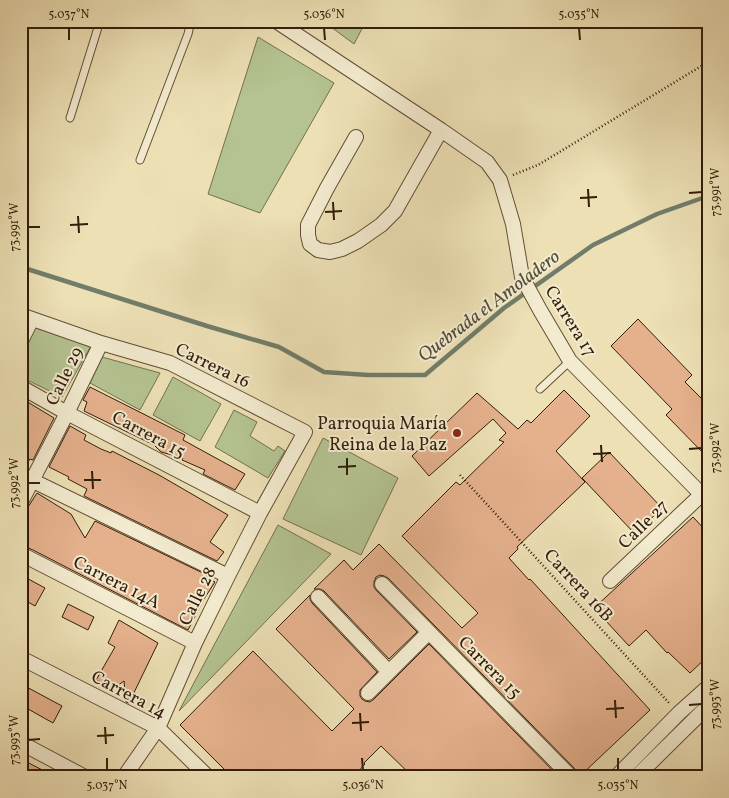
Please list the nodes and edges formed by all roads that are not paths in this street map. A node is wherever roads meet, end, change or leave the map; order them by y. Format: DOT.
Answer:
graph roads {
  1 [pos="100,21"];
  2 [pos="190,21"];
  3 [pos="276,21"];
  4 [pos="70,118"];
  5 [pos="441,130"];
  6 [pos="356,137"];
  7 [pos="140,160"];
  8 [pos="27,317"];
  9 [pos="21,341"];
  10 [pos="101,343"];
  11 [pos="570,361"];
  12 [pos="21,387"];
  13 [pos="540,389"];
  14 [pos="67,413"];
  15 [pos="305,432"];
  16 [pos="27,477"];
  17 [pos="705,498"];
  18 [pos="21,502"];
  19 [pos="260,513"];
  20 [pos="21,554"];
  21 [pos="228,576"];
  22 [pos="610,581"];
  23 [pos="382,584"];
  24 [pos="318,597"];
  25 [pos="429,632"];
  26 [pos="195,643"];
  27 [pos="21,658"];
  28 [pos="390,672"];
  29 [pos="708,687"];
  30 [pos="368,693"];
  31 [pos="708,706"];
  32 [pos="158,728"];
  33 [pos="21,743"];
  34 [pos="85,777"];
  35 [pos="124,777"];
  36 [pos="208,777"];
  37 [pos="571,777"];
  38 [pos="616,777"];
  39 [pos="636,777"];
  1 -- 4 [label="lane"];
  2 -- 7 [label="lane"];
  3 -- 5 [label="street, Carrera 17"];
  5 -- 6 [label="street"];
  5 -- 11 [label="street, Carrera 17"];
  8 -- 9 [label="street"];
  8 -- 10 [label="street, Calle 29"];
  10 -- 14 [label="street, Calle 29"];
  10 -- 15 [label="street, Carrera 16"];
  11 -- 13 [label="lane"];
  11 -- 17 [label="street, Carrera 17"];
  12 -- 14 [label="street, Carrera 15"];
  14 -- 16 [label="street, Calle 29"];
  14 -- 19 [label="street, Carrera 15"];
  15 -- 19 [label="street, Calle 28"];
  16 -- 18 [label="street, Calle 29"];
  16 -- 21 [label="street"];
  17 -- 22 [label="street, Calle 27"];
  19 -- 21 [label="street, Calle 28"];
  20 -- 26 [label="street, Carrera 14A"];
  21 -- 26 [label="street, Calle 28"];
  23 -- 25 [label="street, Carrera 15"];
  24 -- 28 [label="street"];
  25 -- 28 [label="street"];
  25 -- 37 [label="street, Carrera 15"];
  26 -- 32 [label="street, Calle 28"];
  27 -- 32 [label="street, Carrera 14"];
  28 -- 30 [label="street"];
  29 -- 38 [label="street"];
  31 -- 39 [label="street"];
  32 -- 35 [label="street, Calle 28"];
  32 -- 36 [label="street, Carrera 14"];
  33 -- 34 [label="street"];
}
